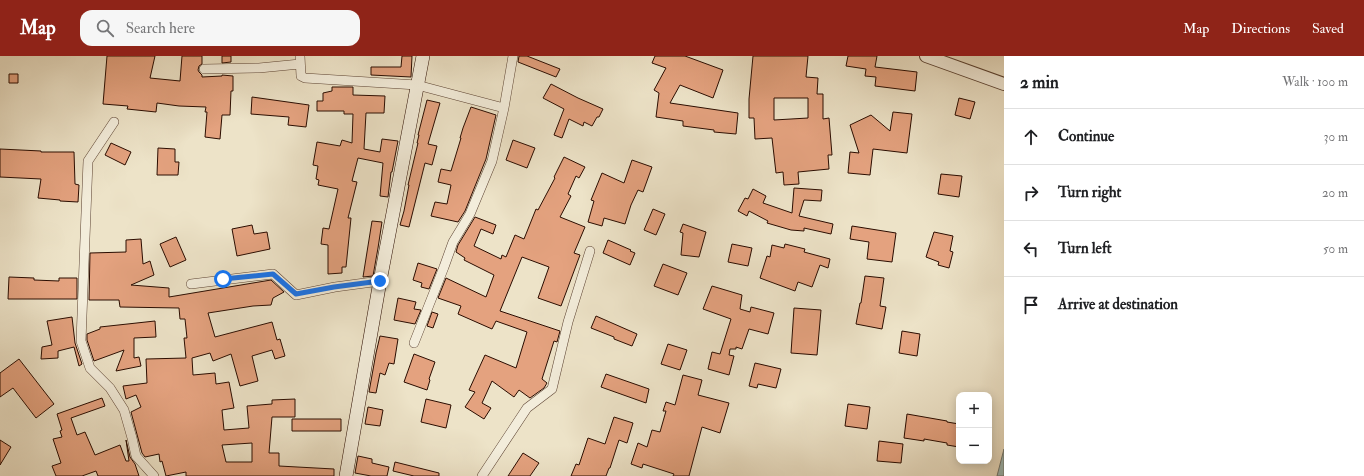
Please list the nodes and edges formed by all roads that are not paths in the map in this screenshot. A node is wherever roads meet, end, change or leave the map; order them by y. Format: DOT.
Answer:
graph roads {
  1 [pos="423,56"];
  2 [pos="513,56"];
  3 [pos="926,56"];
  4 [pos="300,60"];
  5 [pos="204,70"];
  6 [pos="1004,84"];
  7 [pos="417,85"];
  8 [pos="504,108"];
  9 [pos="114,122"];
  10 [pos="590,251"];
  11 [pos="380,281"];
  12 [pos="191,284"];
  13 [pos="414,343"];
  14 [pos="154,476"];
  15 [pos="346,476"];
  16 [pos="482,476"];
  1 -- 7 [label="main road"];
  2 -- 8 [label="street"];
  3 -- 6 [label="street"];
  4 -- 5 [label="street"];
  4 -- 7 [label="street"];
  7 -- 8 [label="street"];
  7 -- 11 [label="main road"];
  8 -- 13 [label="street"];
  9 -- 14 [label="street"];
  10 -- 16 [label="street"];
  11 -- 12 [label="street"];
  11 -- 15 [label="main road"];
}
